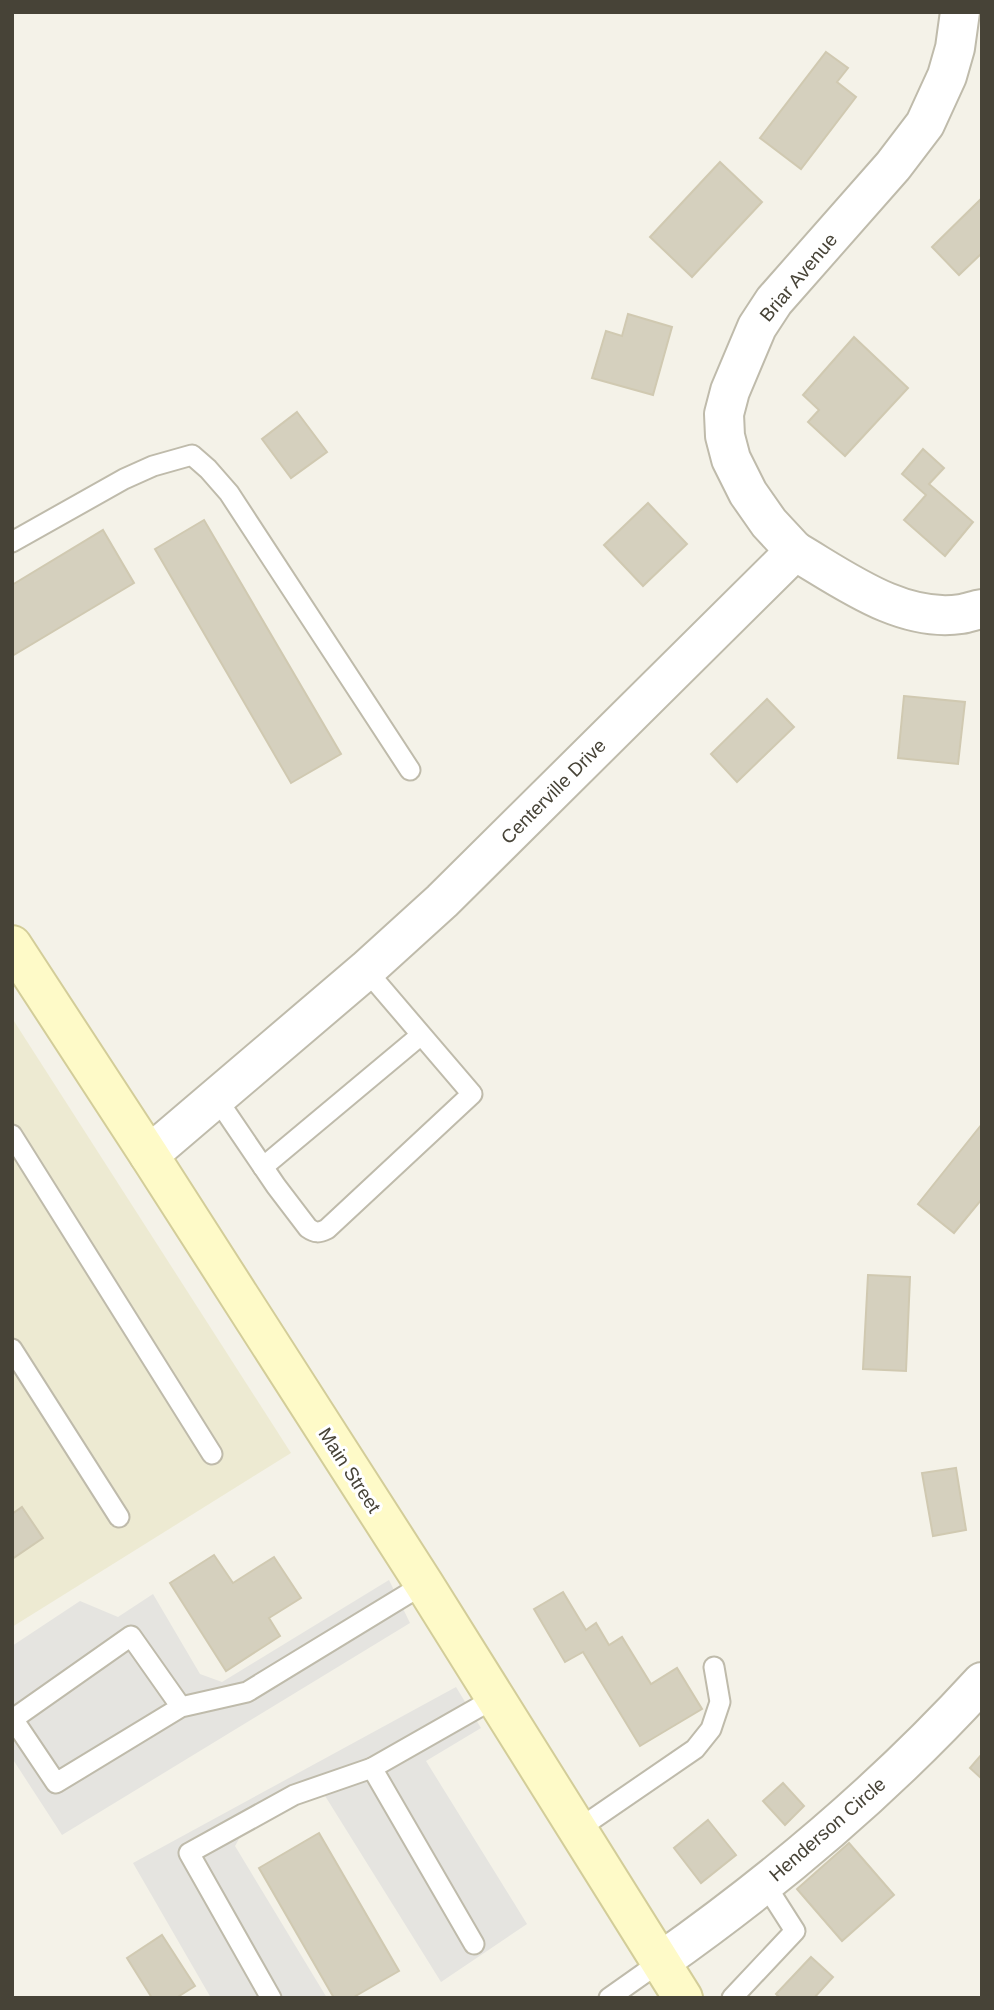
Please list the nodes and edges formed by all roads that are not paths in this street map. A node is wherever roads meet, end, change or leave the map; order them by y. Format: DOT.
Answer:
graph roads {
  1 [pos="960,12"];
  2 [pos="12,542"];
  3 [pos="795,551"];
  4 [pos="982,609"];
  5 [pos="410,770"];
  6 [pos="12,945"];
  7 [pos="366,970"];
  8 [pos="421,1035"];
  9 [pos="217,1099"];
  10 [pos="12,1135"];
  11 [pos="149,1155"];
  12 [pos="263,1167"];
  13 [pos="12,1349"];
  14 [pos="212,1454"];
  15 [pos="119,1517"];
  16 [pos="424,1584"];
  17 [pos="714,1667"];
  18 [pos="982,1682"];
  19 [pos="495,1698"];
  20 [pos="181,1707"];
  21 [pos="372,1768"];
  22 [pos="577,1830"];
  23 [pos="765,1884"];
  24 [pos="474,1944"];
  25 [pos="660,1962"];
  26 [pos="271,1998"];
  27 [pos="609,1998"];
  28 [pos="683,1998"];
  29 [pos="732,1998"];
  1 -- 3 [label="street, Briar Avenue"];
  2 -- 5 [label="lane"];
  3 -- 4 [label="street"];
  3 -- 7 [label="street, Centerville Drive"];
  6 -- 11 [label="main road, Main Street"];
  7 -- 8 [label="lane"];
  7 -- 9 [label="street, Centerville Drive"];
  8 -- 12 [label="lane"];
  8 -- 12 [label="lane"];
  9 -- 11 [label="street, Centerville Drive"];
  9 -- 12 [label="lane"];
  10 -- 14 [label="lane"];
  11 -- 16 [label="main road, Main Street"];
  13 -- 15 [label="lane"];
  16 -- 19 [label="main road, Main Street"];
  16 -- 20 [label="lane"];
  17 -- 22 [label="lane"];
  18 -- 23 [label="street, Henderson Circle"];
  19 -- 21 [label="lane"];
  19 -- 22 [label="main road, Main Street"];
  20 -- 20 [label="lane"];
  21 -- 24 [label="lane"];
  21 -- 26 [label="lane"];
  22 -- 25 [label="main road, Main Street"];
  23 -- 25 [label="street, Henderson Circle"];
  23 -- 29 [label="lane"];
  25 -- 27 [label="lane"];
  25 -- 28 [label="main road, Main Street"];
}
